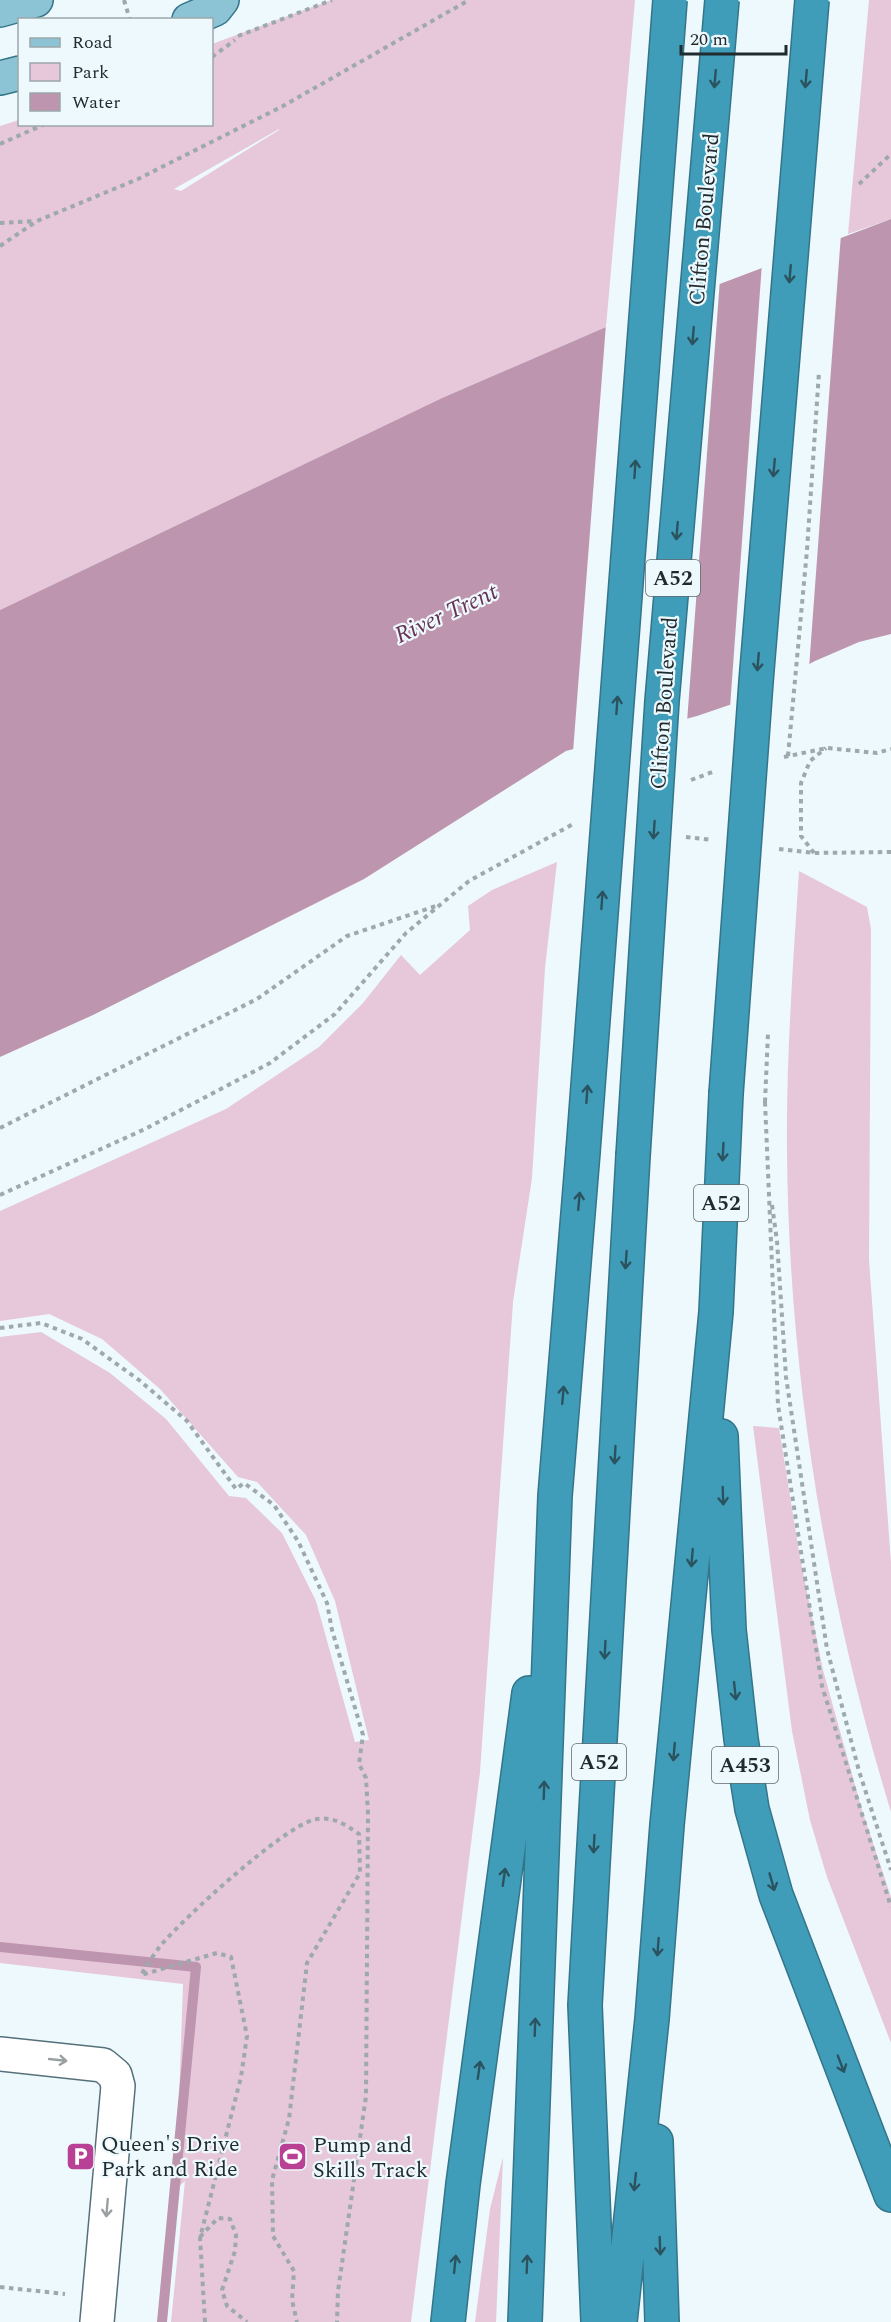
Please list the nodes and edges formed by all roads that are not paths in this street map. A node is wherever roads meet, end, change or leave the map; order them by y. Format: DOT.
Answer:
graph roads {
  1 [pos="36,0"];
  2 [pos="222,0"];
  3 [pos="670,0"];
  4 [pos="722,0"];
  5 [pos="812,0"];
  6 [pos="0,10"];
  7 [pos="194,18"];
  8 [pos="18,74"];
  9 [pos="0,78"];
  10 [pos="716,1312"];
  11 [pos="555,1496"];
  12 [pos="652,2019"];
  13 [pos="0,2054"];
  14 [pos="891,2195"];
  15 [pos="98,2310"];
  16 [pos="448,2322"];
  17 [pos="525,2322"];
  18 [pos="598,2322"];
  19 [pos="620,2322"];
  20 [pos="662,2322"];
  1 -- 6 [label="main road"];
  2 -- 7 [label="main road"];
  11 -- 3 [label="highway, Clifton Boulevard / A52, one-way, bridge"];
  4 -- 18 [label="highway, Clifton Boulevard / A52, one-way, bridge"];
  5 -- 10 [label="highway, A52, one-way, bridge"];
  8 -- 9 [label="main road"];
  10 -- 12 [label="highway, A52, one-way"];
  10 -- 14 [label="highway, A453, one-way"];
  16 -- 11 [label="highway, one-way"];
  17 -- 11 [label="highway, A52, one-way"];
  12 -- 19 [label="highway, A52, one-way"];
  12 -- 20 [label="highway, one-way"];
  13 -- 15 [label="lane, one-way"];
}
